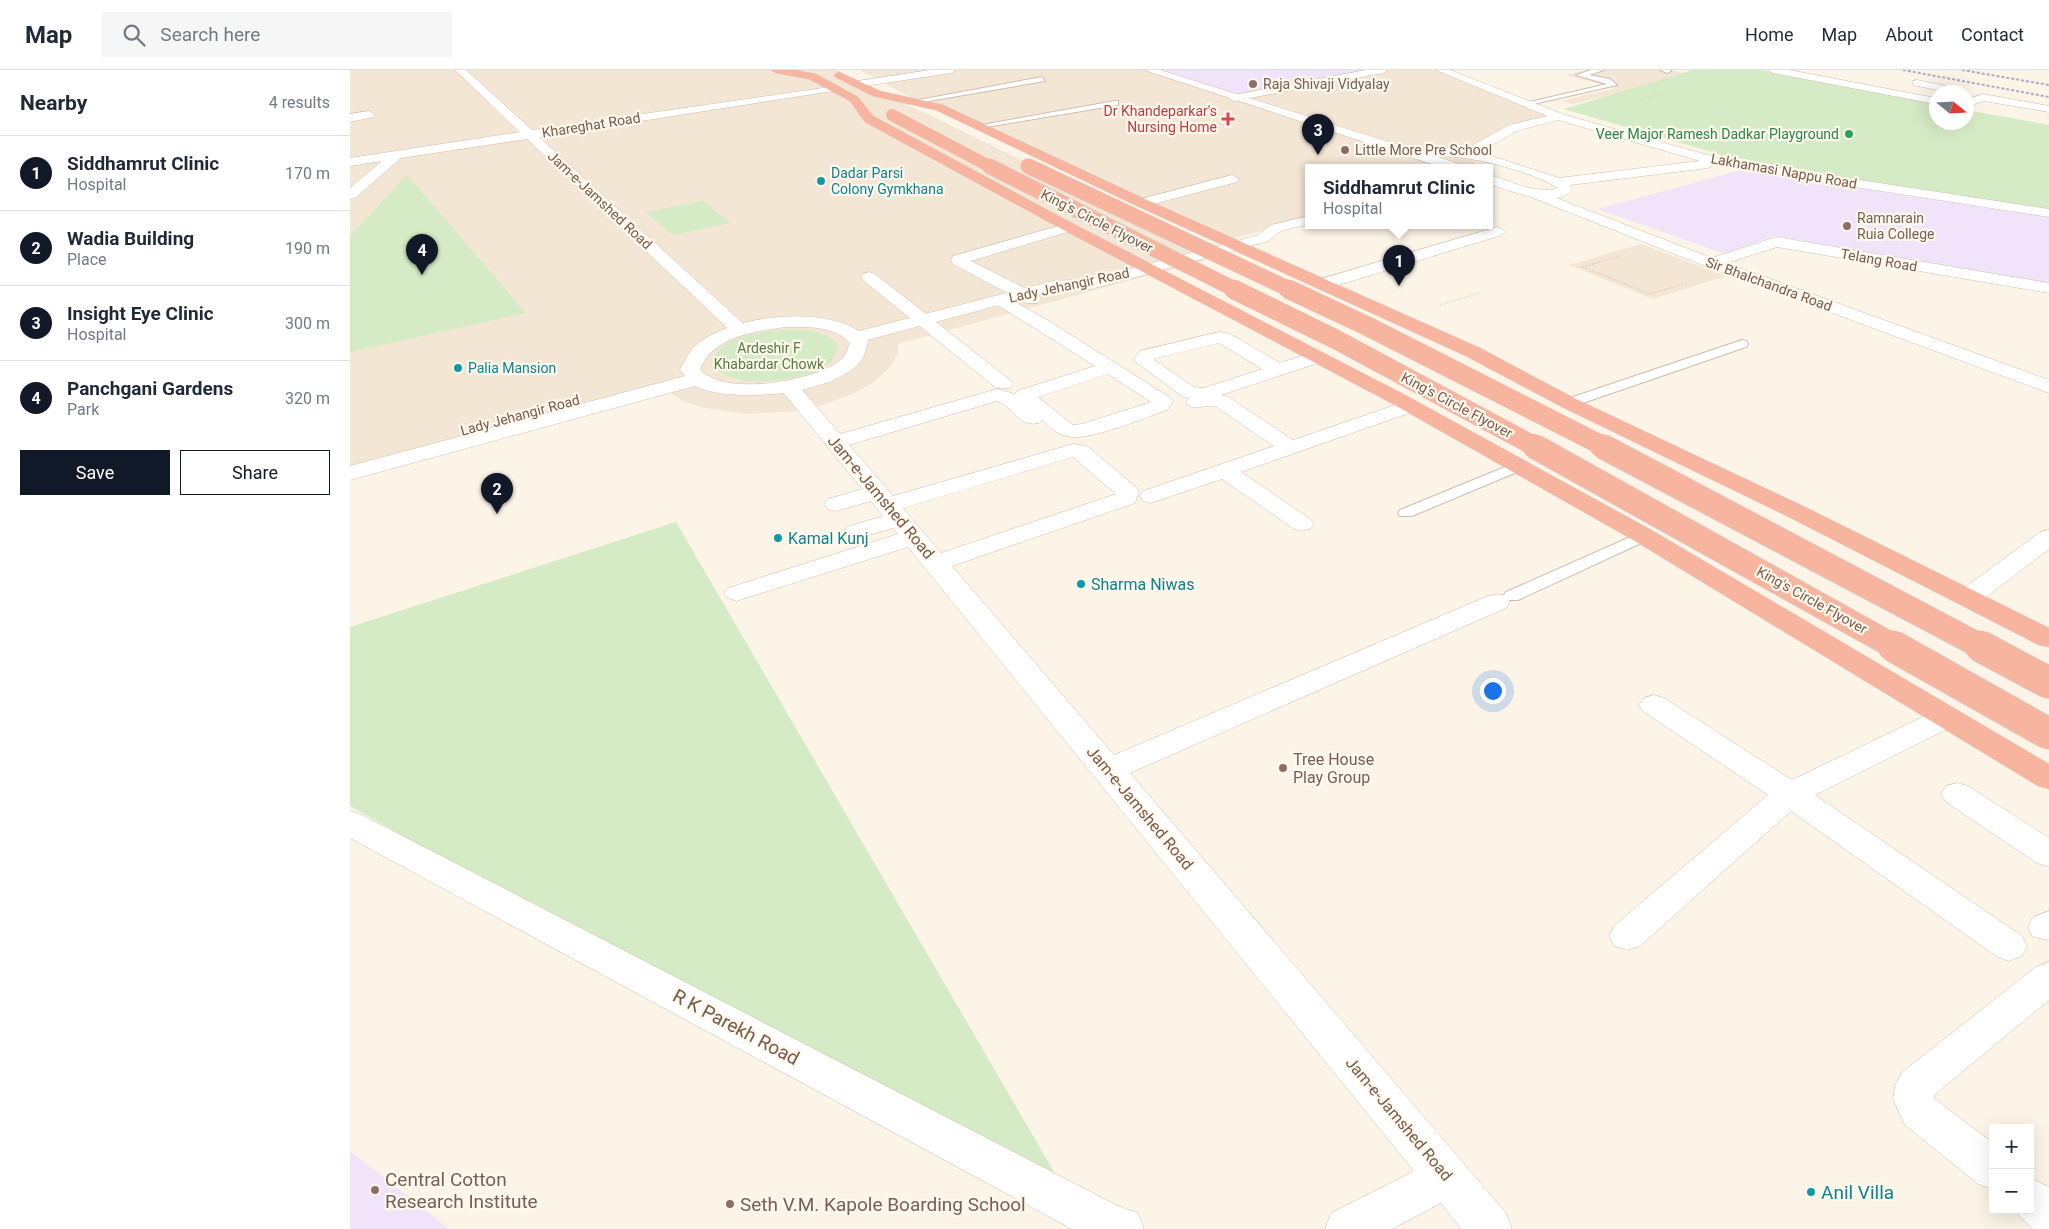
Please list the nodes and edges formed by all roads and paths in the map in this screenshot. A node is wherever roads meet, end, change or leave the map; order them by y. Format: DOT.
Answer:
graph roads {
  1 [pos="460,70"];
  2 [pos="776,70"];
  3 [pos="801,70"];
  4 [pos="951,70"];
  5 [pos="1149,70"];
  6 [pos="1383,70"];
  7 [pos="1441,70"];
  8 [pos="1600,70"];
  9 [pos="1773,70"];
  10 [pos="837,72"];
  11 [pos="812,76"];
  12 [pos="1042,79"];
  13 [pos="1883,79"];
  14 [pos="1905,81"];
  15 [pos="858,84"];
  16 [pos="1847,84"];
  17 [pos="1929,86"];
  18 [pos="833,88"];
  19 [pos="1974,95"];
  20 [pos="1983,97"];
  21 [pos="1234,98"];
  22 [pos="854,99"];
  23 [pos="1929,100"];
  24 [pos="1974,101"];
  25 [pos="1115,103"];
  26 [pos="1523,103"];
  27 [pos="917,106"];
  28 [pos="1974,107"];
  29 [pos="2049,109"];
  30 [pos="1985,110"];
  31 [pos="369,115"];
  32 [pos="1559,116"];
  33 [pos="350,118"];
  34 [pos="980,126"];
  35 [pos="1513,128"];
  36 [pos="530,134"];
  37 [pos="1677,150"];
  38 [pos="1469,153"];
  39 [pos="398,154"];
  40 [pos="350,162"];
  41 [pos="1438,162"];
  42 [pos="1721,162"];
  43 [pos="1444,164"];
  44 [pos="1650,170"];
  45 [pos="1232,179"];
  46 [pos="1493,180"];
  47 [pos="1558,182"];
  48 [pos="1534,193"];
  49 [pos="350,195"];
  50 [pos="1142,203"];
  51 [pos="2049,213"];
  52 [pos="1305,221"];
  53 [pos="1069,227"];
  54 [pos="1497,232"];
  55 [pos="1229,241"];
  56 [pos="1662,244"];
  57 [pos="1711,263"];
  58 [pos="1141,264"];
  59 [pos="1730,270"];
  60 [pos="869,277"];
  61 [pos="1323,284"];
  62 [pos="2049,288"];
  63 [pos="1480,293"];
  64 [pos="1022,302"];
  65 [pos="1434,307"];
  66 [pos="1057,314"];
  67 [pos="923,320"];
  68 [pos="740,330"];
  69 [pos="1019,330"];
  70 [pos="856,337"];
  71 [pos="1742,344"];
  72 [pos="1317,357"];
  73 [pos="1110,367"];
  74 [pos="1276,370"];
  75 [pos="694,374"];
  76 [pos="1003,384"];
  77 [pos="789,387"];
  78 [pos="2049,387"];
  79 [pos="1196,402"];
  80 [pos="1569,403"];
  81 [pos="1411,406"];
  82 [pos="835,442"];
  83 [pos="1292,449"];
  84 [pos="350,460"];
  85 [pos="1517,467"];
  86 [pos="1226,472"];
  87 [pos="350,473"];
  88 [pos="1151,496"];
  89 [pos="836,504"];
  90 [pos="892,510"];
  91 [pos="1406,513"];
  92 [pos="1302,524"];
  93 [pos="855,532"];
  94 [pos="1644,536"];
  95 [pos="2049,537"];
  96 [pos="936,563"];
  97 [pos="736,592"];
  98 [pos="1968,598"];
  99 [pos="1504,599"];
  100 [pos="2049,639"];
  101 [pos="2049,683"];
  102 [pos="1654,705"];
  103 [pos="1947,717"];
  104 [pos="2049,734"];
  105 [pos="1108,770"];
  106 [pos="2049,778"];
  107 [pos="1790,794"];
  108 [pos="1957,794"];
  109 [pos="350,823"];
  110 [pos="2049,854"];
  111 [pos="1627,936"];
  112 [pos="2009,946"];
  113 [pos="2047,982"];
  114 [pos="1989,1166"];
  115 [pos="1447,1177"];
  116 [pos="2034,1202"];
  117 [pos="2049,1214"];
  118 [pos="1122,1229"];
  119 [pos="1347,1229"];
  120 [pos="1490,1229"];
  1 -- 36 [label="street, Jam-e-Jamshed Road"];
  2 -- 11 [label="highway"];
  3 -- 11 [label="highway, King's Circle Flyover"];
  4 -- 15 [label="street"];
  5 -- 21 [label="street"];
  6 -- 21 [label="street"];
  7 -- 26 [label="street, Lakhamasi Nappu Road"];
  8 -- 26 [label="lane"];
  9 -- 16 [label="street"];
  10 -- 15 [label="highway"];
  11 -- 18 [label="highway, King's Circle Flyover"];
  12 -- 27 [label="lane"];
  13 -- 16 [label="street"];
  14 -- 17 [label="street"];
  15 -- 27 [label="highway"];
  16 -- 23 [label="street"];
  18 -- 22 [label="highway, King's Circle Flyover"];
  18 -- 36 [label="street, Khareghat Road"];
  19 -- 20 [label="street"];
  20 -- 24 [label="street"];
  20 -- 29 [label="street"];
  21 -- 41 [label="street"];
  22 -- 53 [label="highway"];
  22 -- 104 [label="highway, King's Circle Flyover, bridge"];
  25 -- 34 [label="lane"];
  26 -- 32 [label="street, Lakhamasi Nappu Road"];
  26 -- 35 [label="street"];
  27 -- 34 [label="highway"];
  27 -- 101 [label="highway, King's Circle Flyover, bridge"];
  28 -- 30 [label="street"];
  31 -- 33 [label="street"];
  32 -- 35 [label="street"];
  32 -- 37 [label="street, Lakhamasi Nappu Road"];
  34 -- 50 [label="highway"];
  35 -- 38 [label="street"];
  36 -- 39 [label="street, Khareghat Road"];
  36 -- 68 [label="street, Jam-e-Jamshed Road"];
  37 -- 42 [label="street, Lakhamasi Nappu Road"];
  37 -- 44 [label="street"];
  38 -- 41 [label="street"];
  38 -- 47 [label="street"];
  39 -- 40 [label="street, Khareghat Road"];
  39 -- 49 [label="street"];
  41 -- 43 [label="street"];
  42 -- 44 [label="street"];
  42 -- 51 [label="street, Lakhamasi Nappu Road"];
  44 -- 47 [label="street"];
  45 -- 50 [label="street"];
  46 -- 48 [label="street, Sir Bhalchandra Road"];
  47 -- 48 [label="street"];
  48 -- 56 [label="street, Sir Bhalchandra Road"];
  50 -- 55 [label="highway"];
  52 -- 55 [label="street, Lady Jehangir Road"];
  53 -- 58 [label="highway"];
  53 -- 64 [label="street"];
  54 -- 61 [label="street"];
  55 -- 58 [label="street, Lady Jehangir Road"];
  55 -- 61 [label="highway"];
  56 -- 57 [label="street, Sir Bhalchandra Road"];
  56 -- 59 [label="path"];
  57 -- 59 [label="street, Sir Bhalchandra Road"];
  57 -- 62 [label="street, Telang Road"];
  58 -- 64 [label="street, Lady Jehangir Road"];
  58 -- 72 [label="highway"];
  59 -- 78 [label="street, Sir Bhalchandra Road"];
  60 -- 67 [label="street"];
  61 -- 80 [label="highway"];
  63 -- 65 [label="path"];
  64 -- 66 [label="street"];
  64 -- 67 [label="street, Lady Jehangir Road"];
  64 -- 69 [label="street"];
  64 -- 73 [label="street"];
  67 -- 70 [label="street, Lady Jehangir Road"];
  67 -- 76 [label="street"];
  68 -- 70 [label="street"];
  68 -- 75 [label="street"];
  70 -- 77 [label="street"];
  71 -- 80 [label="lane"];
  72 -- 74 [label="street"];
  72 -- 81 [label="highway"];
  73 -- 73 [label="street"];
  74 -- 74 [label="street"];
  75 -- 77 [label="street"];
  75 -- 84 [label="street, Lady Jehangir Road"];
  75 -- 87 [label="street"];
  77 -- 82 [label="street, Jam-e-Jamshed Road"];
  79 -- 83 [label="street"];
  80 -- 98 [label="highway"];
  81 -- 83 [label="street"];
  81 -- 85 [label="highway"];
  82 -- 90 [label="street, Jam-e-Jamshed Road"];
  82 -- 90 [label="street"];
  83 -- 86 [label="street"];
  85 -- 91 [label="lane"];
  85 -- 94 [label="highway"];
  86 -- 88 [label="street"];
  86 -- 92 [label="street"];
  89 -- 90 [label="street"];
  90 -- 93 [label="street"];
  90 -- 96 [label="street, Jam-e-Jamshed Road"];
  90 -- 96 [label="street"];
  90 -- 97 [label="street"];
  94 -- 99 [label="lane"];
  94 -- 103 [label="highway"];
  95 -- 98 [label="street"];
  96 -- 105 [label="street, Jam-e-Jamshed Road"];
  98 -- 100 [label="highway"];
  99 -- 105 [label="street"];
  102 -- 107 [label="street"];
  103 -- 106 [label="highway"];
  103 -- 107 [label="street"];
  105 -- 115 [label="street, Jam-e-Jamshed Road"];
  107 -- 111 [label="street"];
  107 -- 112 [label="street"];
  108 -- 110 [label="street"];
  109 -- 118 [label="street, R K Parekh Road"];
  113 -- 114 [label="street"];
  115 -- 119 [label="street"];
  115 -- 120 [label="street, Jam-e-Jamshed Road"];
  116 -- 117 [label="street"];
}
